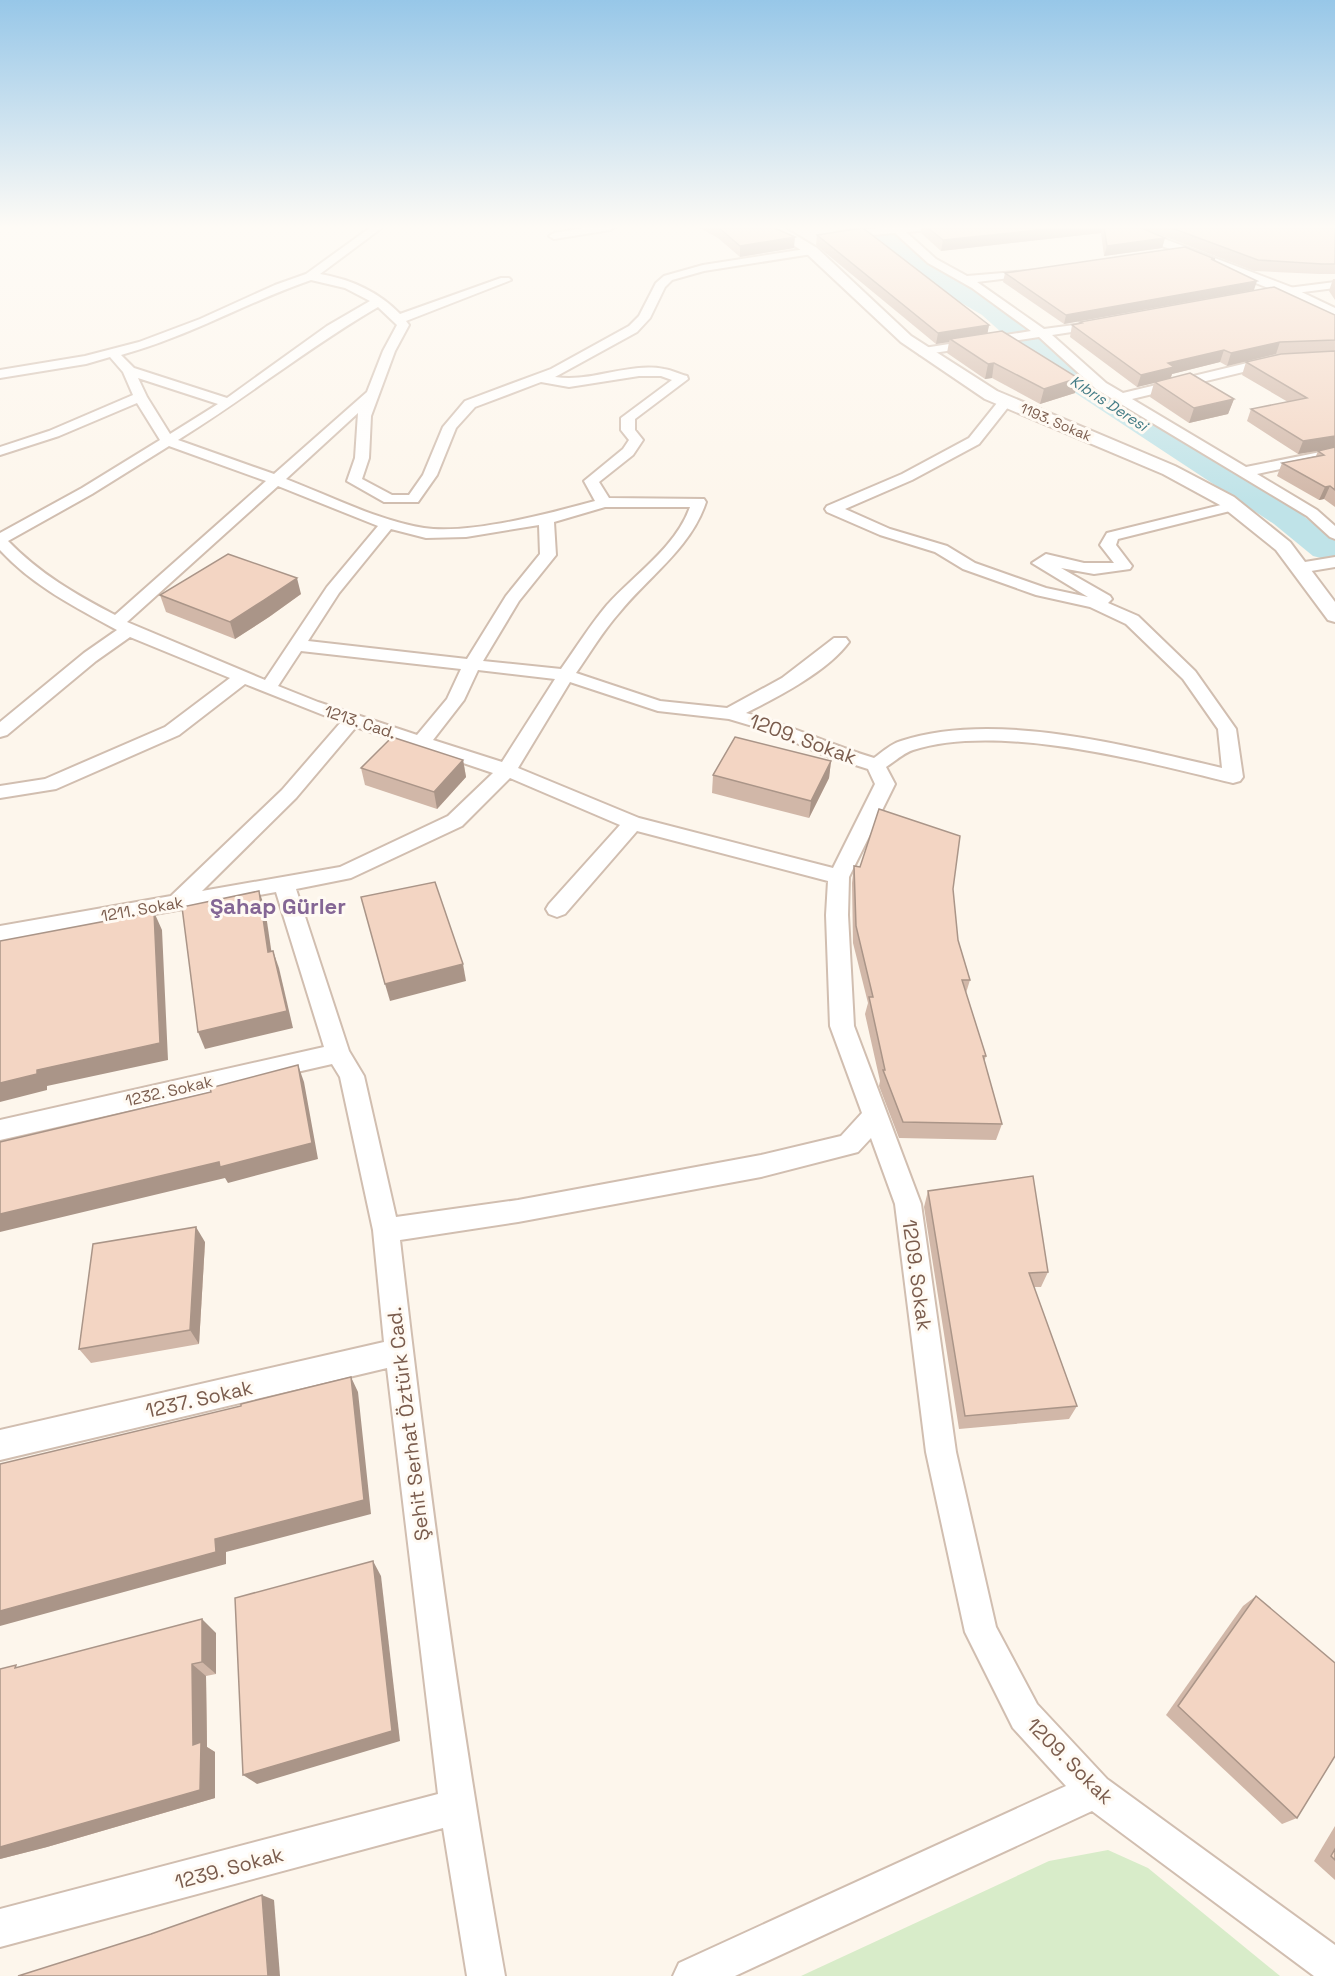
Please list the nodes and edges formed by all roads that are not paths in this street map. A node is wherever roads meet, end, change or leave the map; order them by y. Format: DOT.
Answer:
graph roads {
  1 [pos="208,319"];
  2 [pos="349,319"];
  3 [pos="399,319"];
  4 [pos="643,319"];
  5 [pos="888,319"];
  6 [pos="1020,319"];
  7 [pos="1117,321"];
  8 [pos="1041,334"];
  9 [pos="924,352"];
  10 [pos="113,353"];
  11 [pos="1335,357"];
  12 [pos="129,371"];
  13 [pos="0,374"];
  14 [pos="540,378"];
  15 [pos="373,393"];
  16 [pos="140,397"];
  17 [pos="1120,398"];
  18 [pos="1006,400"];
  19 [pos="229,403"];
  20 [pos="166,441"];
  21 [pos="0,451"];
  22 [pos="1335,453"];
  23 [pos="1245,472"];
  24 [pos="274,479"];
  25 [pos="604,503"];
  26 [pos="1233,506"];
  27 [pos="546,519"];
  28 [pos="387,524"];
  29 [pos="1335,534"];
  30 [pos="0,540"];
  31 [pos="1335,562"];
  32 [pos="1299,568"];
  33 [pos="1335,616"];
  34 [pos="1132,620"];
  35 [pos="123,626"];
  36 [pos="840,642"];
  37 [pos="296,645"];
  38 [pos="472,664"];
  39 [pos="566,675"];
  40 [pos="242,678"];
  41 [pos="268,688"];
  42 [pos="730,714"];
  43 [pos="352,720"];
  44 [pos="0,730"];
  45 [pos="421,742"];
  46 [pos="876,765"];
  47 [pos="506,771"];
  48 [pos="0,792"];
  49 [pos="633,823"];
  50 [pos="839,877"];
  51 [pos="284,884"];
  52 [pos="178,902"];
  53 [pos="557,909"];
  54 [pos="0,934"];
  55 [pos="338,1053"];
  56 [pos="875,1116"];
  57 [pos="0,1130"];
  58 [pos="386,1230"];
  59 [pos="399,1352"];
  60 [pos="0,1445"];
  61 [pos="1095,1791"];
  62 [pos="457,1807"];
  63 [pos="0,1928"];
  64 [pos="1335,1968"];
  65 [pos="486,1976"];
  66 [pos="692,1976"];
  1 -- 10 [label="street"];
  2 -- 19 [label="street"];
  3 -- 15 [label="street"];
  4 -- 14 [label="street"];
  5 -- 9 [label="street, 1193. Sokak"];
  6 -- 8 [label="street"];
  7 -- 8 [label="street"];
  8 -- 9 [label="street"];
  8 -- 17 [label="street"];
  9 -- 18 [label="street, 1193. Sokak"];
  10 -- 12 [label="street"];
  10 -- 13 [label="street"];
  11 -- 17 [label="street"];
  12 -- 16 [label="street"];
  12 -- 19 [label="street"];
  14 -- 15 [label="street"];
  14 -- 25 [label="street"];
  15 -- 24 [label="street"];
  16 -- 20 [label="street"];
  16 -- 21 [label="street"];
  17 -- 23 [label="street"];
  18 -- 26 [label="street, 1193. Sokak"];
  18 -- 34 [label="street"];
  19 -- 20 [label="street"];
  20 -- 24 [label="street"];
  20 -- 30 [label="street"];
  22 -- 23 [label="street"];
  23 -- 29 [label="street"];
  24 -- 28 [label="street"];
  24 -- 35 [label="street"];
  25 -- 27 [label="street"];
  25 -- 39 [label="street, 1211. Sokak"];
  26 -- 32 [label="street, 1193. Sokak"];
  26 -- 34 [label="street"];
  27 -- 28 [label="street"];
  27 -- 38 [label="street"];
  28 -- 37 [label="street"];
  30 -- 35 [label="street, 1213. Cad."];
  31 -- 32 [label="street"];
  32 -- 33 [label="street, 1193. Sokak"];
  34 -- 46 [label="street"];
  35 -- 40 [label="street, 1213. Cad."];
  35 -- 44 [label="street"];
  36 -- 42 [label="street"];
  37 -- 38 [label="street, 1209. Sokak"];
  37 -- 41 [label="street"];
  38 -- 39 [label="street, 1209. Sokak"];
  38 -- 45 [label="street"];
  39 -- 42 [label="street, 1209. Sokak"];
  39 -- 47 [label="street, 1211. Sokak"];
  40 -- 41 [label="street, 1213. Cad."];
  40 -- 48 [label="street"];
  41 -- 43 [label="street, 1213. Cad."];
  42 -- 46 [label="street, 1209. Sokak"];
  43 -- 45 [label="street, 1213. Cad."];
  43 -- 52 [label="street"];
  45 -- 47 [label="street, 1213. Cad."];
  46 -- 50 [label="street, 1209. Sokak"];
  47 -- 49 [label="street, 1213. Cad."];
  47 -- 51 [label="street, 1211. Sokak"];
  49 -- 50 [label="street, 1213. Cad."];
  49 -- 53 [label="street"];
  50 -- 56 [label="street, 1209. Sokak"];
  51 -- 52 [label="street, 1211. Sokak"];
  51 -- 55 [label="street, Şehit Serhat Öztürk Cad."];
  52 -- 54 [label="street, 1211. Sokak"];
  55 -- 57 [label="street, 1232. Sokak"];
  55 -- 58 [label="street, Şehit Serhat Öztürk Cad."];
  56 -- 58 [label="street"];
  56 -- 61 [label="street, 1209. Sokak"];
  58 -- 59 [label="street, Şehit Serhat Öztürk Cad."];
  59 -- 60 [label="street, 1237. Sokak"];
  59 -- 62 [label="street, Şehit Serhat Öztürk Cad."];
  61 -- 64 [label="street, 1209. Sokak"];
  61 -- 66 [label="street"];
  62 -- 63 [label="street, 1239. Sokak"];
  62 -- 65 [label="street, Şehit Serhat Öztürk Cad."];
}
